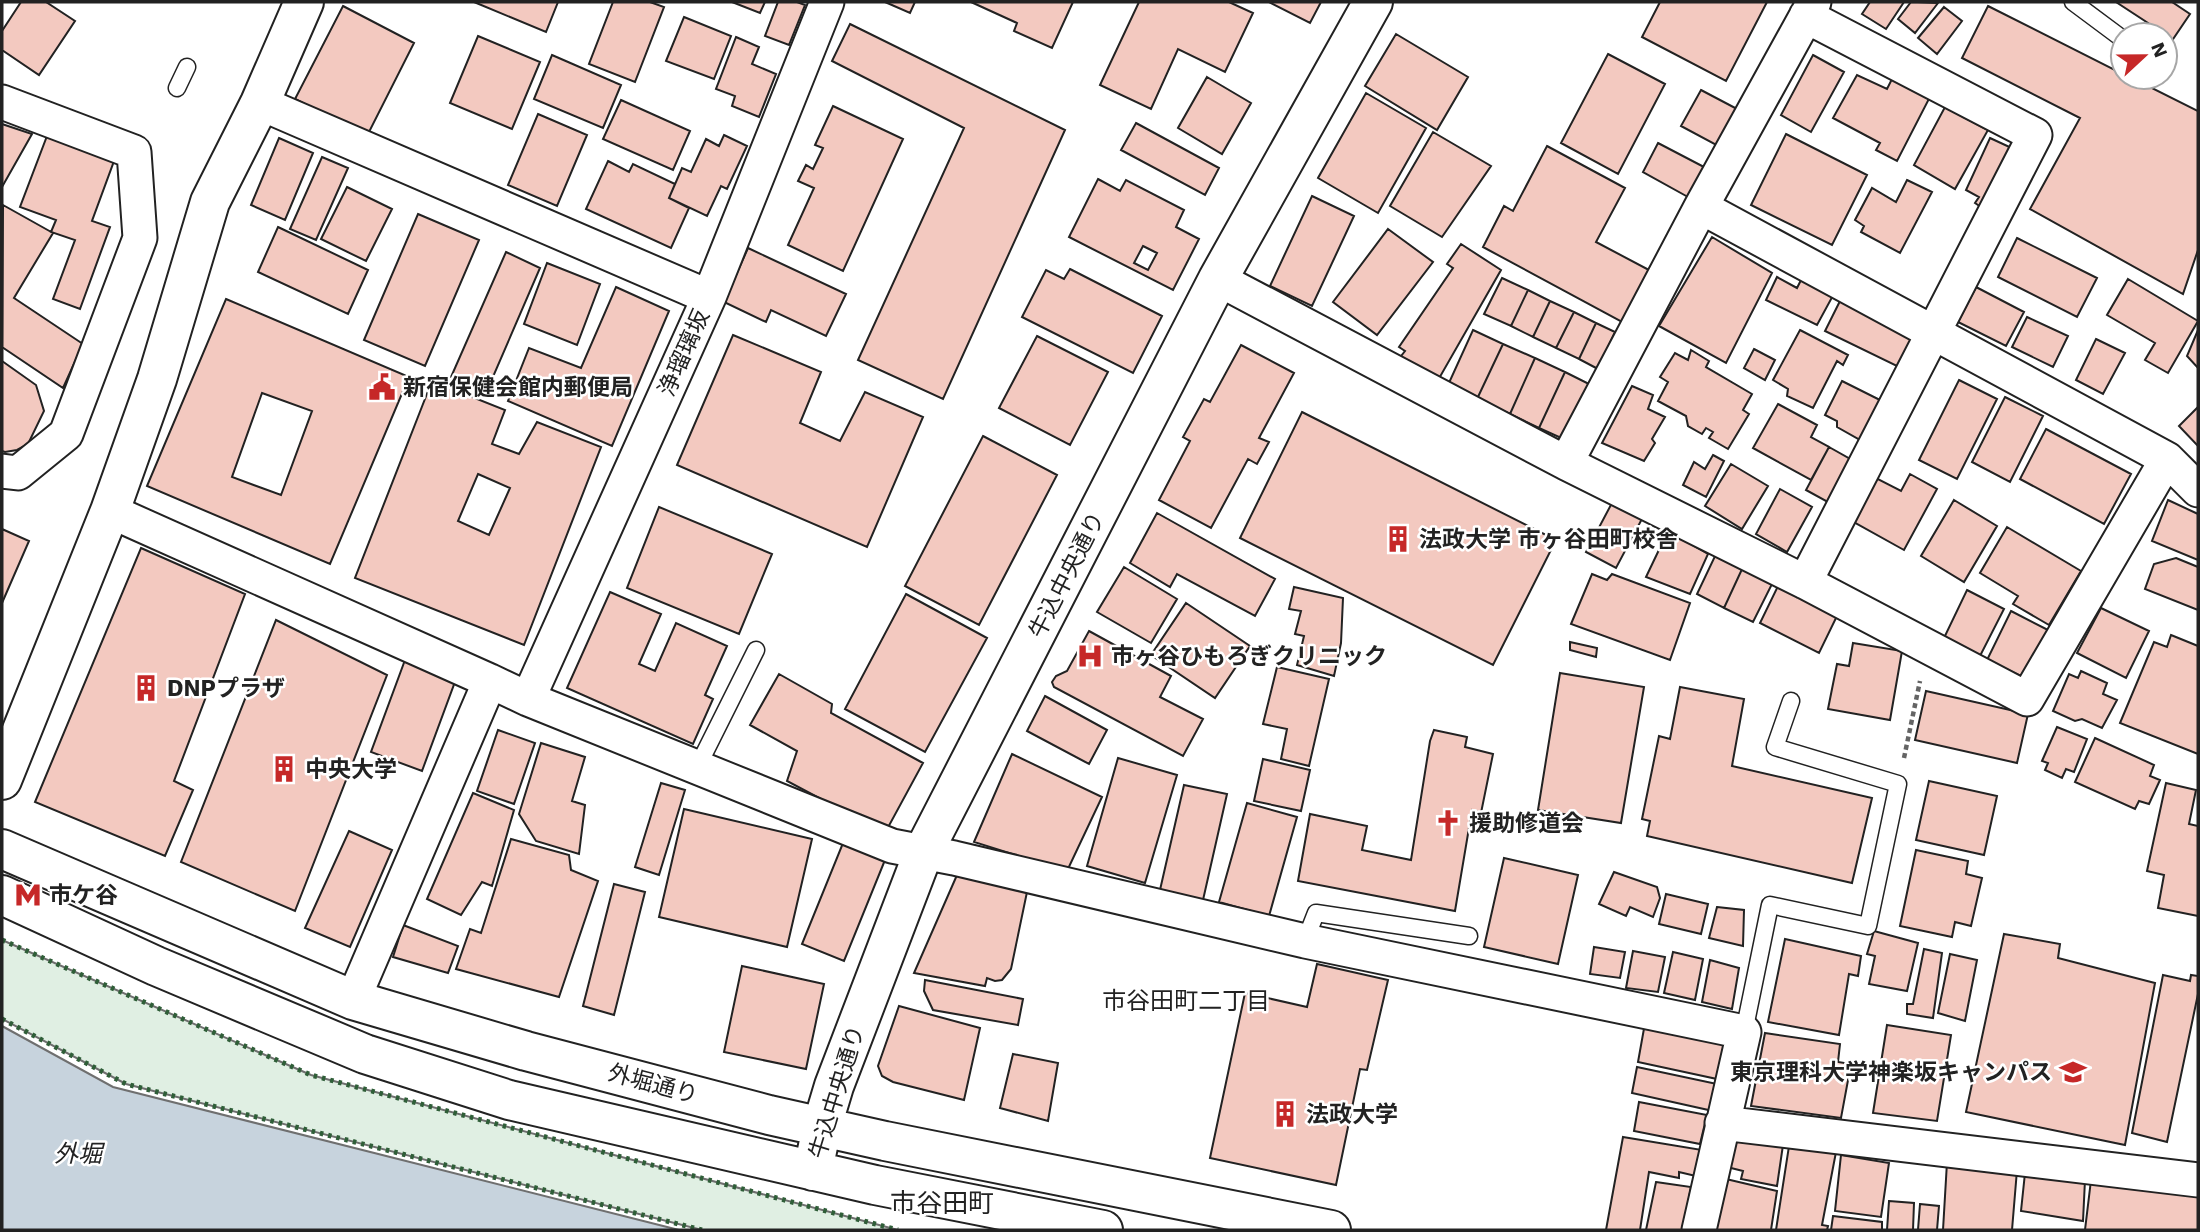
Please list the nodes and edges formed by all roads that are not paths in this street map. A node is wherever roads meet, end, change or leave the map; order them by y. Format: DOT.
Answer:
graph roads {
  1 [pos="304,2"];
  2 [pos="827,2"];
  3 [pos="1373,2"];
  4 [pos="2073,2"];
  5 [pos="1810,9"];
  6 [pos="2109,29"];
  7 [pos="187,67"];
  8 [pos="177,88"];
  9 [pos="2,102"];
  10 [pos="260,103"];
  11 [pos="1701,207"];
  12 [pos="1218,279"];
  13 [pos="709,297"];
  14 [pos="1934,332"];
  15 [pos="2167,460"];
  16 [pos="1566,463"];
  17 [pos="2,471"];
  18 [pos="2198,490"];
  19 [pos="110,511"];
  20 [pos="1805,582"];
  21 [pos="756,650"];
  22 [pos="490,681"];
  23 [pos="528,699"];
  24 [pos="1791,701"];
  25 [pos="697,768"];
  26 [pos="2,780"];
  27 [pos="2,849"];
  28 [pos="924,852"];
  29 [pos="2,895"];
  30 [pos="1469,936"];
  31 [pos="1305,941"];
  32 [pos="353,1000"];
  33 [pos="1744,1032"];
  34 [pos="1722,1123"];
  35 [pos="822,1126"];
  36 [pos="813,1171"];
  37 [pos="2198,1180"];
  38 [pos="1103,1230"];
  39 [pos="1331,1230"];
  40 [pos="1699,1230"];
  1 -- 10 [label="main road"];
  2 -- 13 [label="street, 浄瑠璃坂"];
  3 -- 12 [label="main road, 牛込中央通り"];
  4 -- 6 [label="lane"];
  5 -- 11 [label="street"];
  5 -- 14 [label="street"];
  7 -- 8 [label="lane"];
  9 -- 17 [label="street"];
  10 -- 13 [label="street"];
  10 -- 19 [label="main road"];
  11 -- 14 [label="street"];
  11 -- 16 [label="street"];
  12 -- 16 [label="street"];
  12 -- 28 [label="main road, 牛込中央通り"];
  13 -- 23 [label="street, 浄瑠璃坂"];
  14 -- 15 [label="street"];
  14 -- 20 [label="street"];
  15 -- 18 [label="street"];
  15 -- 20 [label="street"];
  16 -- 20 [label="street"];
  19 -- 22 [label="street"];
  19 -- 26 [label="main road"];
  21 -- 25 [label="lane"];
  22 -- 23 [label="street"];
  22 -- 32 [label="street"];
  23 -- 25 [label="street"];
  24 -- 33 [label="lane"];
  25 -- 28 [label="street"];
  27 -- 32 [label="main road, 外堀通り"];
  28 -- 31 [label="street"];
  28 -- 35 [label="main road, 牛込中央通り"];
  29 -- 36 [label="main road, 外堀通り"];
  30 -- 31 [label="lane"];
  31 -- 33 [label="street"];
  32 -- 35 [label="main road, 外堀通り"];
  33 -- 34 [label="street"];
  34 -- 37 [label="street"];
  34 -- 40 [label="street"];
  35 -- 36 [label="main road, 牛込中央通り"];
  35 -- 39 [label="main road, 外堀通り"];
  36 -- 38 [label="main road, 外堀通り"];
}
